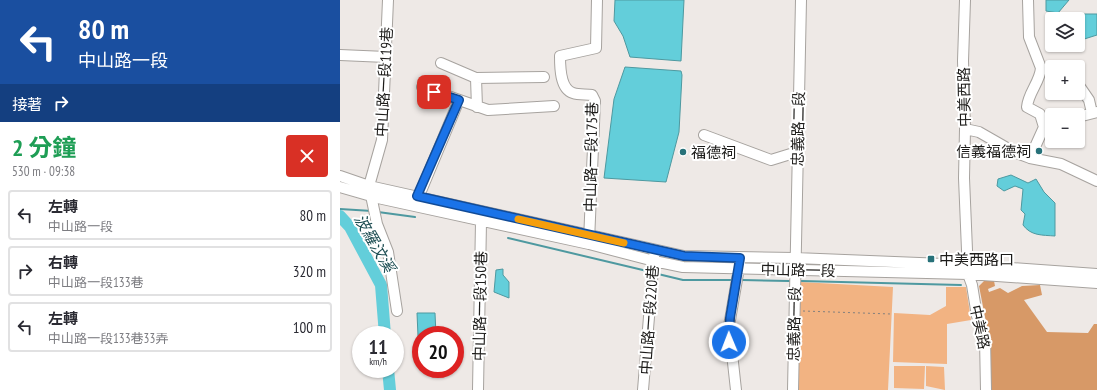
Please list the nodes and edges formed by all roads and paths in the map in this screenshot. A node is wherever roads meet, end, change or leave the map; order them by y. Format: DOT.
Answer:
graph roads {
  1 [pos="388,0"];
  2 [pos="597,0"];
  3 [pos="801,0"];
  4 [pos="966,0"];
  5 [pos="1028,0"];
  6 [pos="340,55"];
  7 [pos="386,57"];
  8 [pos="441,63"];
  9 [pos="544,77"];
  10 [pos="476,78"];
  11 [pos="422,87"];
  12 [pos="1085,94"];
  13 [pos="459,100"];
  14 [pos="554,106"];
  15 [pos="477,107"];
  16 [pos="1094,113"];
  17 [pos="1045,122"];
  18 [pos="965,129"];
  19 [pos="1045,131"];
  20 [pos="704,135"];
  21 [pos="797,152"];
  22 [pos="1030,158"];
  23 [pos="340,176"];
  24 [pos="1097,181"];
  25 [pos="340,187"];
  26 [pos="369,190"];
  27 [pos="416,202"];
  28 [pos="481,222"];
  29 [pos="589,240"];
  30 [pos="654,250"];
  31 [pos="740,258"];
  32 [pos="795,258"];
  33 [pos="654,261"];
  34 [pos="739,269"];
  35 [pos="795,269"];
  36 [pos="968,270"];
  37 [pos="1097,274"];
  38 [pos="1077,277"];
  39 [pos="1097,283"];
  40 [pos="795,309"];
  41 [pos="398,311"];
  42 [pos="891,314"];
  43 [pos="478,390"];
  44 [pos="643,390"];
  45 [pos="736,390"];
  46 [pos="793,390"];
  47 [pos="986,390"];
  1 -- 7 [label="street, 中山路一段119巷"];
  2 -- 29 [label="street, 中山路一段175巷"];
  3 -- 21 [label="street, 忠義路二段"];
  4 -- 18 [label="street, 中美西路"];
  5 -- 17 [label="street"];
  6 -- 7 [label="street"];
  7 -- 26 [label="street, 中山路一段119巷"];
  8 -- 10 [label="street"];
  9 -- 10 [label="street"];
  10 -- 15 [label="street"];
  11 -- 13 [label="street"];
  12 -- 16 [label="street"];
  13 -- 15 [label="street"];
  13 -- 27 [label="street"];
  14 -- 15 [label="street"];
  18 -- 22 [label="street"];
  18 -- 36 [label="street, 中美西路"];
  19 -- 22 [label="street"];
  20 -- 21 [label="street"];
  21 -- 32 [label="street, 忠義路二段"];
  22 -- 24 [label="street"];
  23 -- 26 [label="street, 中山路一段"];
  25 -- 26 [label="street, 中山路一段"];
  26 -- 27 [label="street, 中山路一段"];
  26 -- 41 [label="street"];
  27 -- 28 [label="street, 中山路一段"];
  27 -- 29 [label="street, 中山路一段"];
  28 -- 29 [label="street, 中山路一段"];
  28 -- 43 [label="street, 中山路一段150巷"];
  29 -- 30 [label="street, 中山路一段"];
  29 -- 33 [label="street, 中山路一段"];
  30 -- 31 [label="street, 中山路一段"];
  30 -- 33 [label="street, 中山路一段220巷"];
  31 -- 32 [label="street, 中山路一段"];
  31 -- 34 [label="street"];
  32 -- 35 [label="street, 忠義路一段"];
  32 -- 36 [label="street, 中山路一段"];
  33 -- 34 [label="street, 中山路一段"];
  33 -- 44 [label="street, 中山路一段220巷"];
  34 -- 35 [label="street, 中山路一段"];
  34 -- 45 [label="street"];
  35 -- 36 [label="street, 中山路一段"];
  35 -- 40 [label="street, 忠義路一段"];
  36 -- 38 [label="street, 中山路一段"];
  36 -- 47 [label="street, 中美路"];
  37 -- 38 [label="street, 中山路一段"];
  38 -- 39 [label="street, 中山路一段"];
  40 -- 42 [label="path"];
  40 -- 46 [label="street, 忠義路一段"];
}
